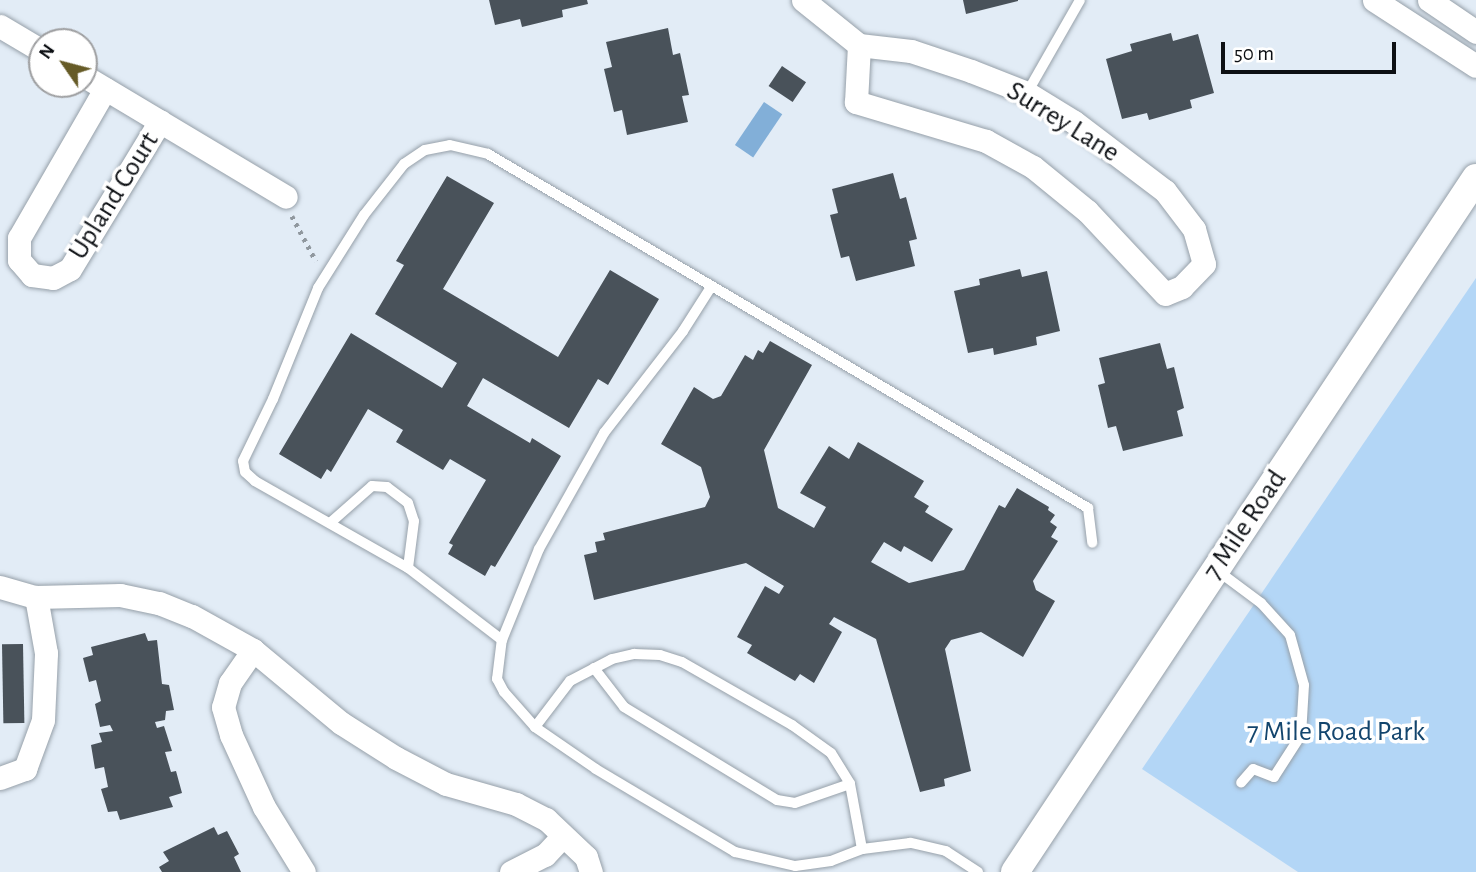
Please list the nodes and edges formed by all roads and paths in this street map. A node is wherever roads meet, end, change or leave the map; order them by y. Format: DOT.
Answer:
graph roads {
  1 [pos="1080,0"];
  2 [pos="1374,0"];
  3 [pos="1429,0"];
  4 [pos="811,3"];
  5 [pos="0,26"];
  6 [pos="1476,32"];
  7 [pos="28,43"];
  8 [pos="859,46"];
  9 [pos="1476,66"];
  10 [pos="98,84"];
  11 [pos="106,89"];
  12 [pos="1027,93"];
  13 [pos="160,121"];
  14 [pos="1476,178"];
  15 [pos="283,195"];
  16 [pos="324,278"];
  17 [pos="711,287"];
  18 [pos="330,523"];
  19 [pos="1092,543"];
  20 [pos="408,568"];
  21 [pos="1216,569"];
  22 [pos="0,587"];
  23 [pos="36,597"];
  24 [pos="502,640"];
  25 [pos="253,650"];
  26 [pos="594,668"];
  27 [pos="535,727"];
  28 [pos="0,778"];
  29 [pos="849,783"];
  30 [pos="1241,783"];
  31 [pos="563,836"];
  32 [pos="862,849"];
  33 [pos="304,872"];
  34 [pos="512,872"];
  35 [pos="590,872"];
  36 [pos="978,872"];
  37 [pos="1015,872"];
  1 -- 12 [label="lane"];
  2 -- 9 [label="street"];
  3 -- 6 [label="street"];
  4 -- 8 [label="street"];
  5 -- 7 [label="street"];
  8 -- 12 [label="street, Surrey Lane"];
  8 -- 12 [label="street, Surrey Lane"];
  10 -- 11 [label="street"];
  11 -- 13 [label="street"];
  11 -- 13 [label="street, Upland Court"];
  13 -- 15 [label="street"];
  14 -- 21 [label="street, 7 Mile Road"];
  15 -- 16 [label="path"];
  16 -- 17 [label="lane"];
  16 -- 18 [label="lane"];
  17 -- 19 [label="lane"];
  17 -- 24 [label="lane"];
  18 -- 20 [label="lane"];
  18 -- 20 [label="lane"];
  20 -- 24 [label="lane"];
  21 -- 30 [label="lane"];
  21 -- 37 [label="street, 7 Mile Road"];
  22 -- 23 [label="street"];
  23 -- 25 [label="street"];
  23 -- 28 [label="street"];
  24 -- 27 [label="lane"];
  25 -- 31 [label="street"];
  25 -- 33 [label="street"];
  26 -- 27 [label="lane"];
  26 -- 29 [label="lane"];
  26 -- 29 [label="lane"];
  27 -- 32 [label="lane"];
  29 -- 32 [label="lane"];
  31 -- 34 [label="street"];
  31 -- 35 [label="street"];
  32 -- 36 [label="lane"];
}
